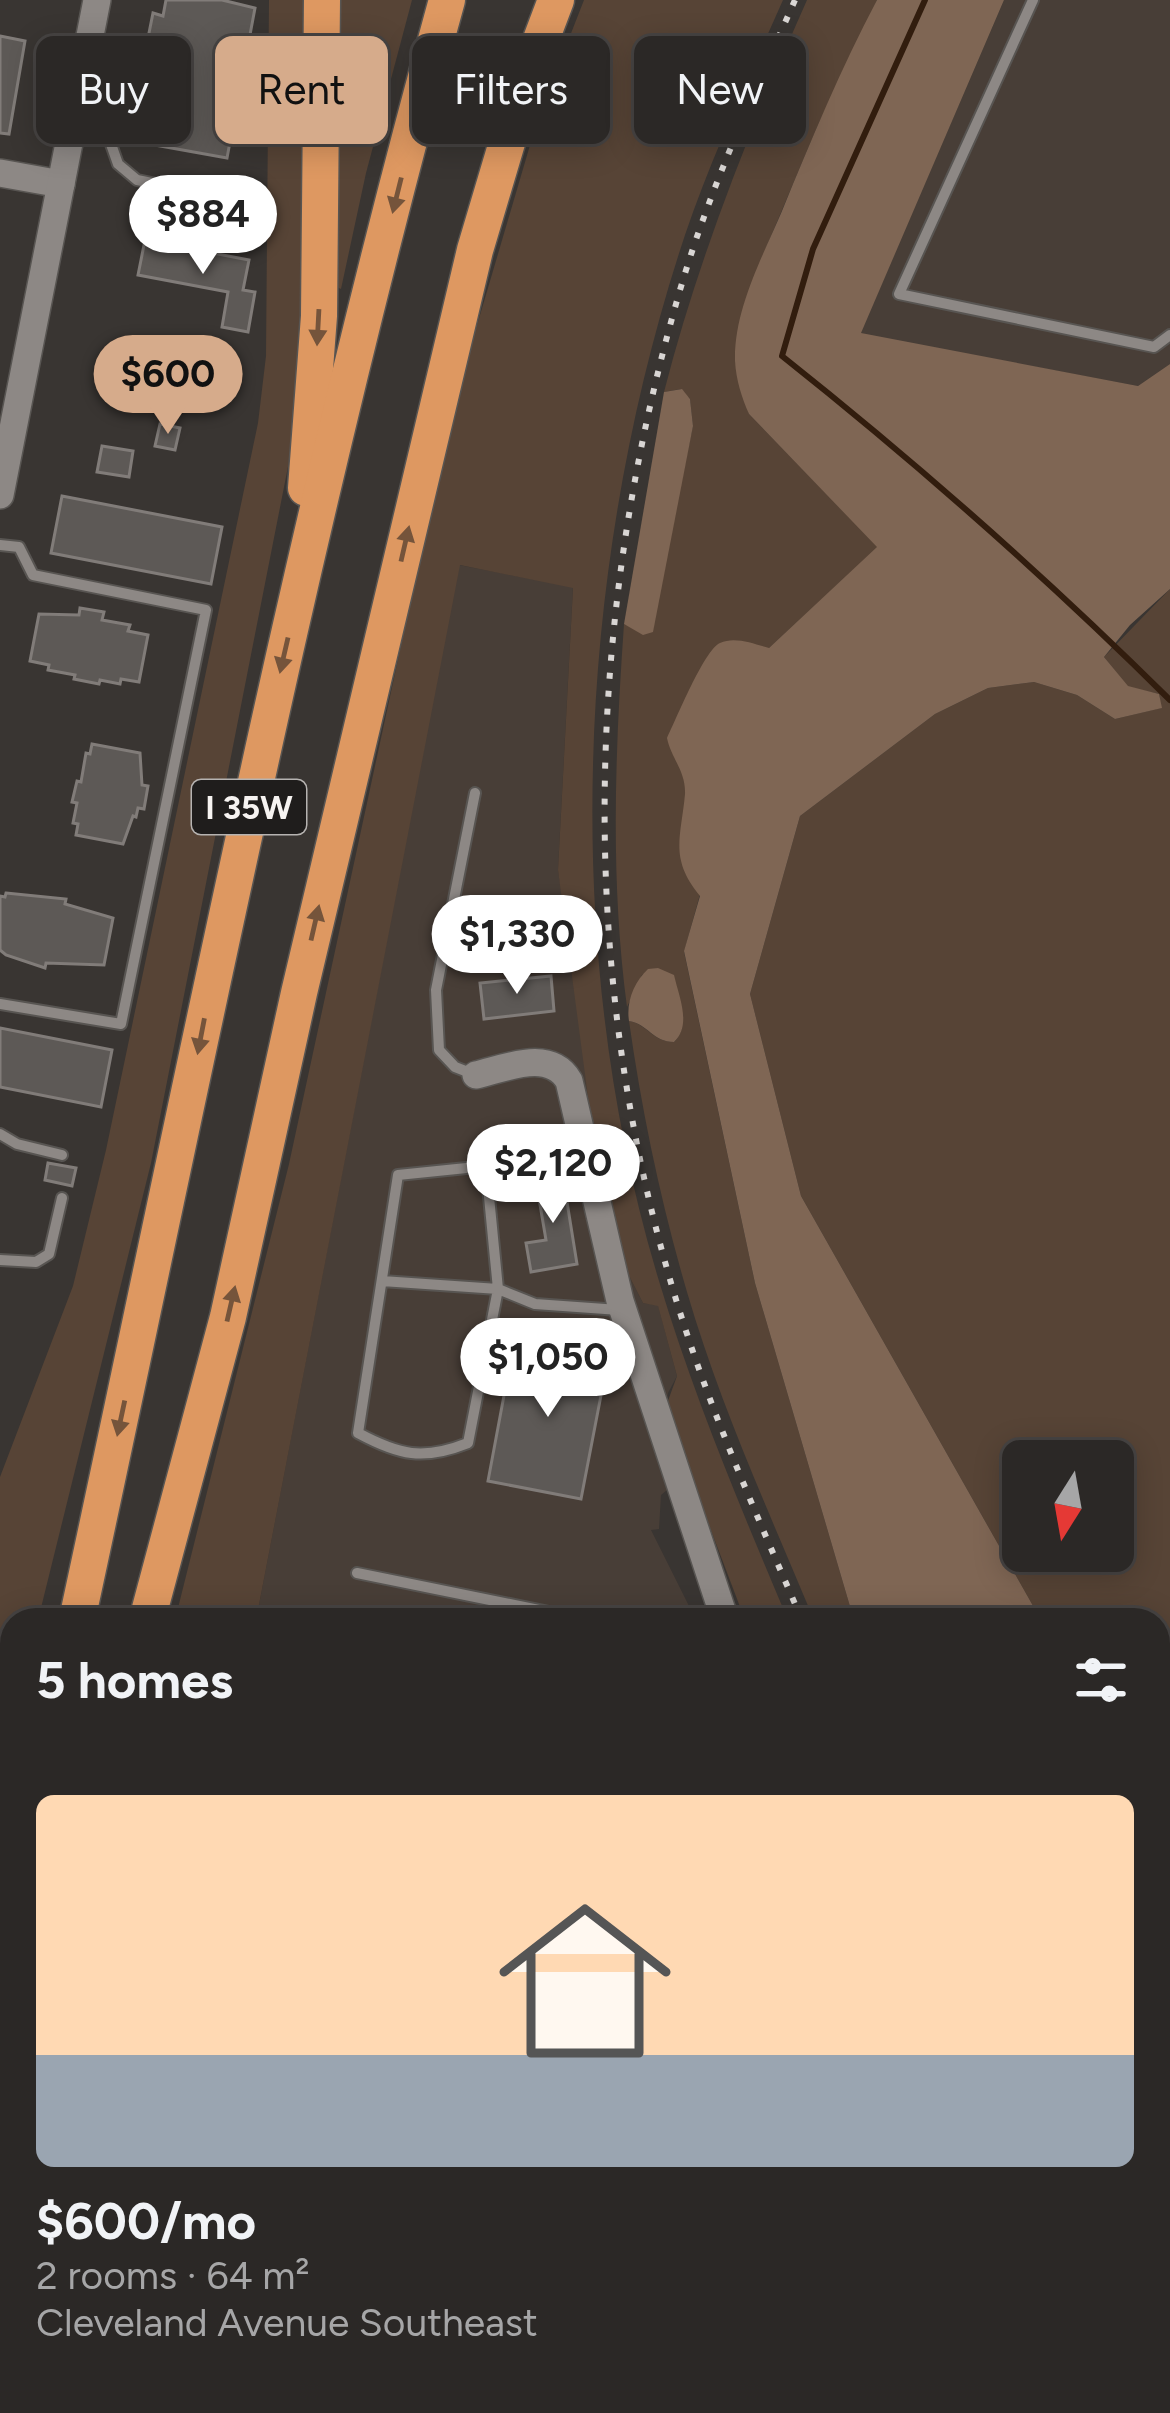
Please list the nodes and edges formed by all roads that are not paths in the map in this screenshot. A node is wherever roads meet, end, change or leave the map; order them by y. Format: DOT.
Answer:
graph roads {
  1 [pos="97,0"];
  2 [pos="322,0"];
  3 [pos="447,0"];
  4 [pos="529,0"];
  5 [pos="556,0"];
  6 [pos="1033,0"];
  7 [pos="90,36"];
  8 [pos="70,144"];
  9 [pos="111,144"];
  10 [pos="0,173"];
  11 [pos="62,184"];
  12 [pos="236,200"];
  13 [pos="475,250"];
  14 [pos="1170,335"];
  15 [pos="0,495"];
  16 [pos="0,545"];
  17 [pos="298,591"];
  18 [pos="475,793"];
  19 [pos="0,1004"];
  20 [pos="476,1075"];
  21 [pos="0,1134"];
  22 [pos="62,1155"];
  23 [pos="62,1198"];
  24 [pos="0,1260"];
  25 [pos="382,1281"];
  26 [pos="498,1289"];
  27 [pos="623,1310"];
  28 [pos="357,1574"];
  29 [pos="80,1608"];
  30 [pos="150,1608"];
  31 [pos="528,1608"];
  32 [pos="721,1608"];
  1 -- 7 [label="street"];
  2 -- 17 [label="highway, one-way"];
  3 -- 17 [label="highway, I 35W, one-way"];
  4 -- 13 [label="highway, I 35W"];
  5 -- 13 [label="highway"];
  6 -- 14 [label="lane"];
  8 -- 11 [label="street"];
  9 -- 12 [label="lane"];
  10 -- 11 [label="street"];
  11 -- 15 [label="street"];
  30 -- 13 [label="highway, I 35W, one-way"];
  16 -- 19 [label="lane"];
  17 -- 29 [label="highway, I 35W, one-way"];
  18 -- 20 [label="lane"];
  20 -- 27 [label="street"];
  21 -- 22 [label="lane"];
  23 -- 24 [label="lane"];
  25 -- 26 [label="lane"];
  25 -- 26 [label="lane"];
  25 -- 26 [label="lane"];
  26 -- 27 [label="lane"];
  27 -- 32 [label="street"];
  28 -- 31 [label="lane"];
}
